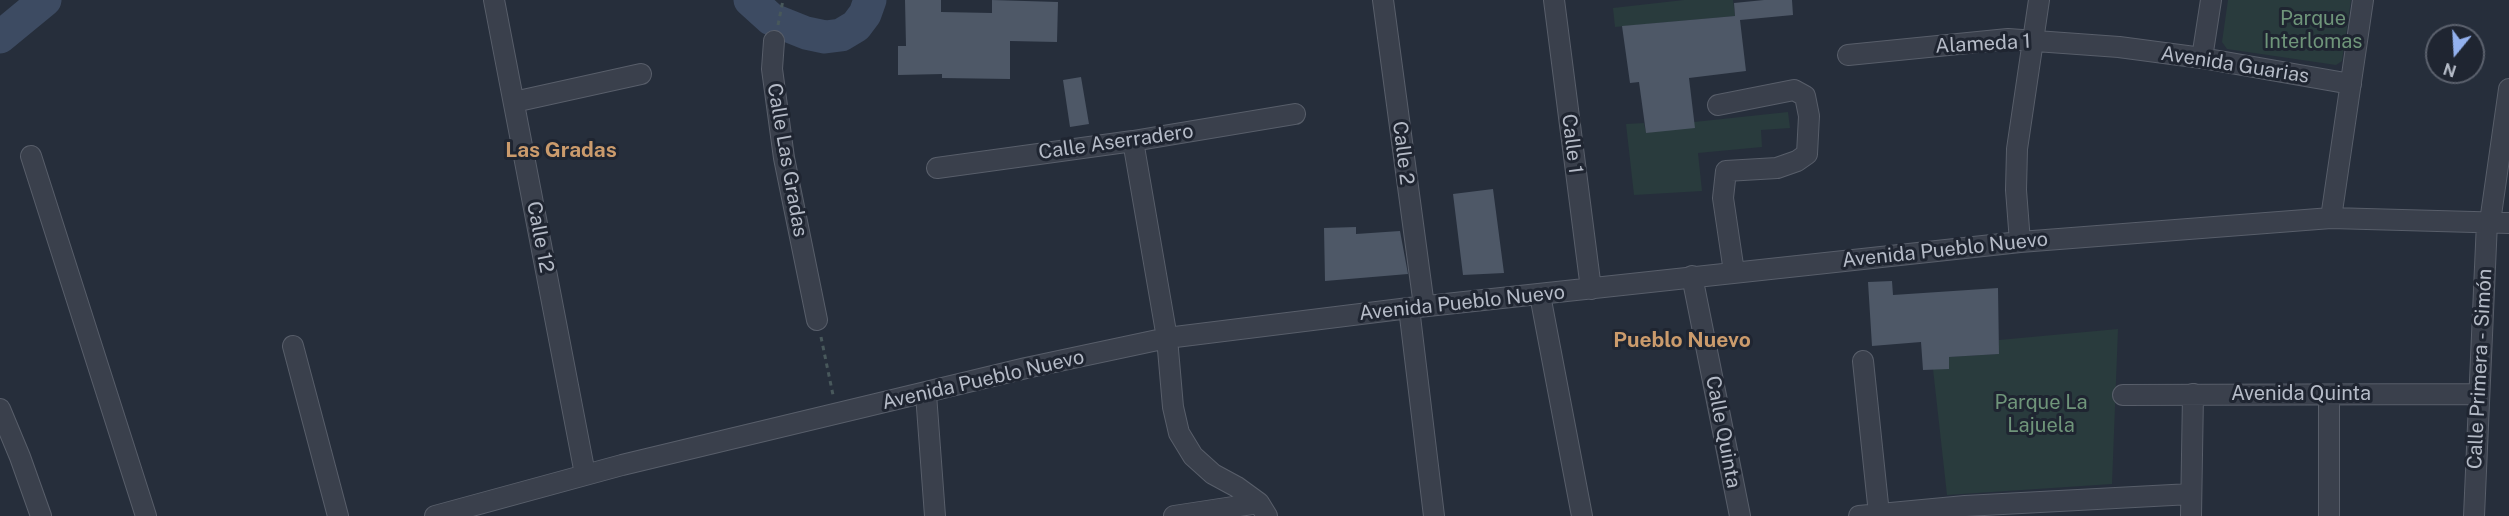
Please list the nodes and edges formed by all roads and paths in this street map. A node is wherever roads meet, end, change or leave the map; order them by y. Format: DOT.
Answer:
graph roads {
  1 [pos="494,0"];
  2 [pos="783,0"];
  3 [pos="1383,0"];
  4 [pos="1554,0"];
  5 [pos="2039,0"];
  6 [pos="2211,0"];
  7 [pos="2364,0"];
  8 [pos="2033,40"];
  9 [pos="774,41"];
  10 [pos="2119,47"];
  11 [pos="1848,55"];
  12 [pos="2202,58"];
  13 [pos="641,74"];
  14 [pos="2351,84"];
  15 [pos="2509,89"];
  16 [pos="514,102"];
  17 [pos="1718,105"];
  18 [pos="1295,114"];
  19 [pos="1132,141"];
  20 [pos="31,156"];
  21 [pos="937,168"];
  22 [pos="2331,218"];
  23 [pos="2496,222"];
  24 [pos="2020,242"];
  25 [pos="1734,272"];
  26 [pos="1692,276"];
  27 [pos="1591,289"];
  28 [pos="1540,295"];
  29 [pos="1417,307"];
  30 [pos="817,320"];
  31 [pos="1167,338"];
  32 [pos="293,346"];
  33 [pos="1863,361"];
  34 [pos="2193,393"];
  35 [pos="926,394"];
  36 [pos="2479,394"];
  37 [pos="2123,395"];
  38 [pos="2329,395"];
  39 [pos="0,410"];
  40 [pos="837,414"];
  41 [pos="585,474"];
  42 [pos="2191,494"];
  43 [pos="1263,509"];
  44 [pos="1879,514"];
  45 [pos="41,516"];
  46 [pos="146,516"];
  47 [pos="339,516"];
  48 [pos="435,516"];
  49 [pos="935,516"];
  50 [pos="1174,516"];
  51 [pos="1434,516"];
  52 [pos="1582,516"];
  53 [pos="1740,516"];
  54 [pos="1859,516"];
  55 [pos="2191,516"];
  56 [pos="2329,516"];
  57 [pos="2474,516"];
  1 -- 16 [label="street, Calle 12"];
  2 -- 9 [label="path"];
  3 -- 29 [label="street, Calle 2"];
  4 -- 27 [label="street, Calle 1"];
  5 -- 8 [label="street"];
  6 -- 12 [label="street"];
  7 -- 14 [label="street"];
  8 -- 10 [label="street, Alameda 1"];
  8 -- 11 [label="street, Alameda 1"];
  8 -- 24 [label="street"];
  9 -- 30 [label="street, Calle Las Gradas"];
  10 -- 12 [label="street, Avenida Guarias"];
  12 -- 14 [label="street, Avenida Guarias"];
  13 -- 16 [label="street"];
  14 -- 22 [label="street"];
  15 -- 23 [label="street"];
  16 -- 41 [label="street, Calle 12"];
  17 -- 25 [label="street"];
  18 -- 19 [label="street, Calle Aserradero"];
  19 -- 21 [label="street, Calle Aserradero"];
  19 -- 31 [label="street"];
  20 -- 46 [label="street"];
  22 -- 23 [label="street, Avenida Pueblo Nuevo"];
  22 -- 24 [label="street, Avenida Pueblo Nuevo"];
  23 -- 36 [label="street, Calle Primera - Simón"];
  24 -- 25 [label="street, Avenida Pueblo Nuevo"];
  25 -- 26 [label="street, Avenida Pueblo Nuevo"];
  26 -- 27 [label="street, Avenida Pueblo Nuevo"];
  26 -- 53 [label="street, Calle Quinta"];
  27 -- 28 [label="street, Avenida Pueblo Nuevo"];
  28 -- 29 [label="street, Avenida Pueblo Nuevo"];
  28 -- 52 [label="street"];
  29 -- 31 [label="street, Avenida Pueblo Nuevo"];
  29 -- 51 [label="street"];
  30 -- 40 [label="path"];
  31 -- 35 [label="street, Avenida Pueblo Nuevo"];
  31 -- 43 [label="street"];
  32 -- 47 [label="street"];
  33 -- 44 [label="street"];
  34 -- 37 [label="street, Avenida Quinta"];
  34 -- 38 [label="street, Avenida Quinta"];
  34 -- 42 [label="street"];
  35 -- 40 [label="street, Avenida Pueblo Nuevo"];
  35 -- 49 [label="street"];
  36 -- 38 [label="street, Avenida Quinta"];
  36 -- 57 [label="street, Calle Primera - Simón"];
  38 -- 56 [label="street"];
  39 -- 45 [label="street"];
  40 -- 41 [label="street, Avenida Pueblo Nuevo"];
  41 -- 48 [label="street, Avenida Pueblo Nuevo"];
  42 -- 44 [label="street"];
  42 -- 55 [label="street"];
  43 -- 50 [label="street"];
  44 -- 54 [label="street"];
}
